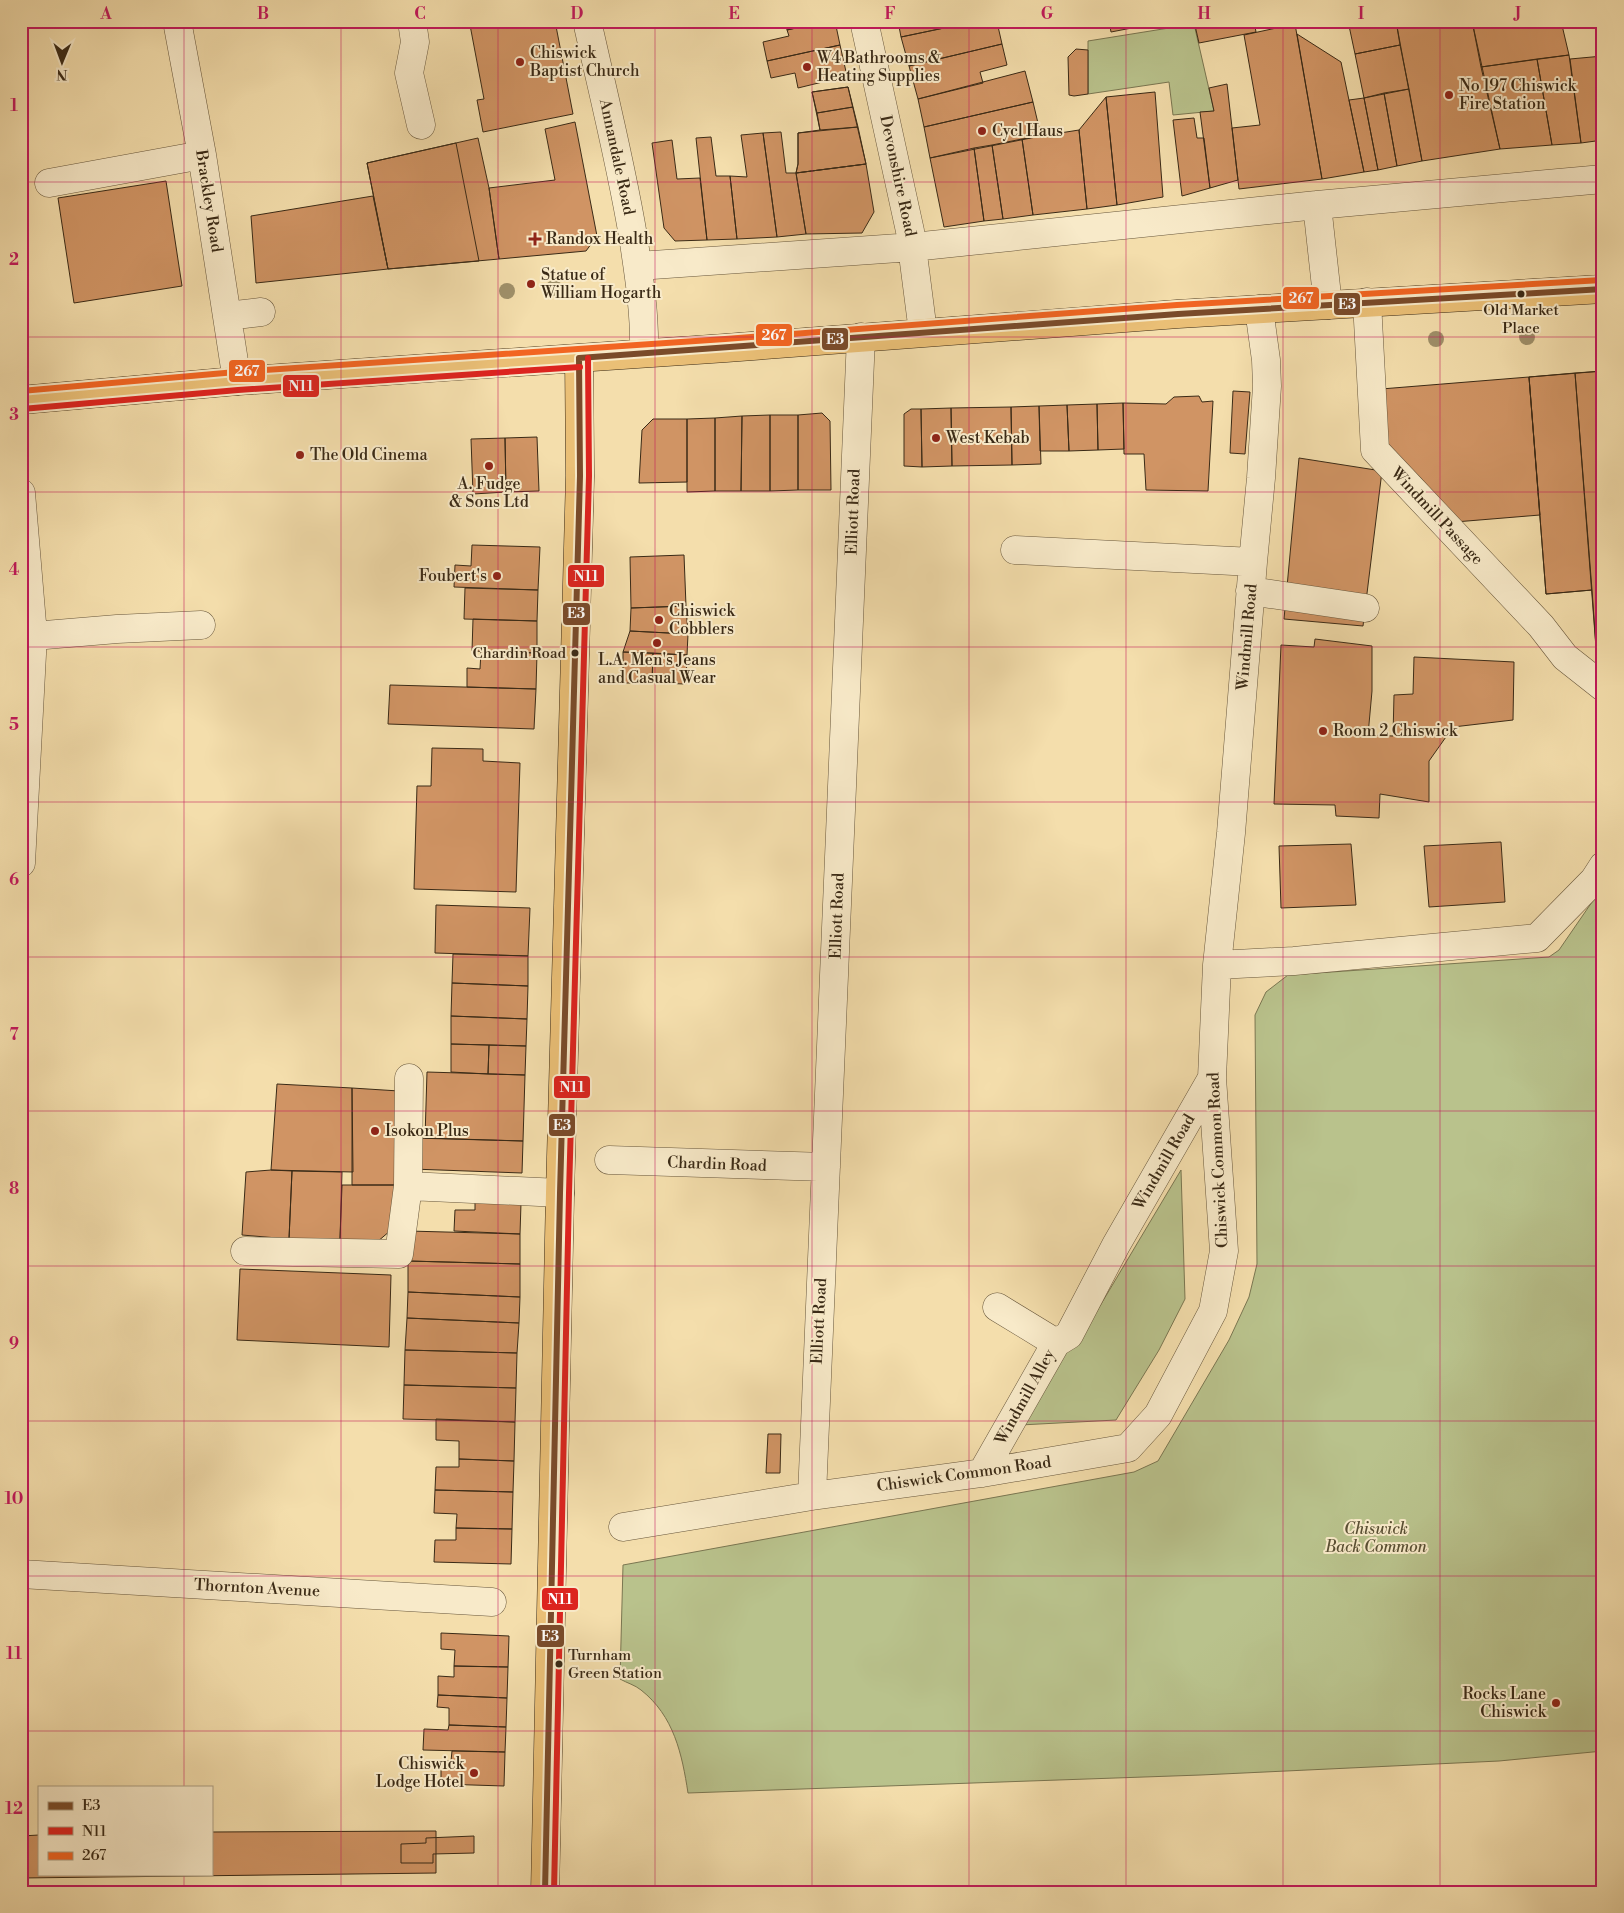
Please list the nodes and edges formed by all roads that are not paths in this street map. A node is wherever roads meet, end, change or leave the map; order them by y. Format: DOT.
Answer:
graph roads {
  1 [pos="177,21"];
  2 [pos="412,21"];
  3 [pos="587,21"];
  4 [pos="864,21"];
  5 [pos="422,125"];
  6 [pos="202,155"];
  7 [pos="1603,178"];
  8 [pos="49,183"];
  9 [pos="1317,205"];
  10 [pos="913,247"];
  11 [pos="638,266"];
  12 [pos="1603,289"];
  13 [pos="1367,302"];
  14 [pos="1328,305"];
  15 [pos="1259,309"];
  16 [pos="261,312"];
  17 [pos="227,316"];
  18 [pos="923,332"];
  19 [pos="861,337"];
  20 [pos="644,353"];
  21 [pos="579,358"];
  22 [pos="237,381"];
  23 [pos="21,400"];
  24 [pos="21,493"];
  25 [pos="1015,550"];
  26 [pos="1253,562"];
  27 [pos="1250,591"];
  28 [pos="1366,608"];
  29 [pos="200,625"];
  30 [pos="27,636"];
  31 [pos="1603,687"];
  32 [pos="21,863"];
  33 [pos="1603,866"];
  34 [pos="1217,965"];
  35 [pos="409,1078"];
  36 [pos="1212,1078"];
  37 [pos="609,1160"];
  38 [pos="826,1168"];
  39 [pos="408,1186"];
  40 [pos="560,1193"];
  41 [pos="1116,1246"];
  42 [pos="246,1250"];
  43 [pos="997,1307"];
  44 [pos="1056,1343"];
  45 [pos="982,1473"];
  46 [pos="812,1496"];
  47 [pos="623,1527"];
  48 [pos="21,1574"];
  49 [pos="492,1602"];
  50 [pos="545,1892"];
  1 -- 6 [label="street, Brackley Road"];
  2 -- 5 [label="street"];
  3 -- 11 [label="street, Annandale Road"];
  4 -- 10 [label="street, Devonshire Road"];
  6 -- 8 [label="street"];
  6 -- 17 [label="street, Brackley Road"];
  7 -- 9 [label="street"];
  9 -- 10 [label="street"];
  9 -- 14 [label="street"];
  10 -- 11 [label="street"];
  10 -- 18 [label="street, Devonshire Road"];
  11 -- 20 [label="street, Annandale Road"];
  12 -- 13 [label="main road"];
  13 -- 14 [label="main road"];
  13 -- 31 [label="street, Windmill Passage"];
  14 -- 15 [label="main road"];
  15 -- 18 [label="main road"];
  15 -- 26 [label="street, Windmill Road"];
  16 -- 17 [label="street"];
  17 -- 22 [label="street, Brackley Road"];
  18 -- 19 [label="main road"];
  19 -- 20 [label="main road"];
  19 -- 38 [label="street, Elliott Road"];
  20 -- 21 [label="main road"];
  21 -- 22 [label="main road"];
  21 -- 40 [label="main road"];
  22 -- 23 [label="main road"];
  24 -- 30 [label="street"];
  25 -- 26 [label="street"];
  26 -- 27 [label="street, Windmill Road"];
  27 -- 28 [label="street"];
  27 -- 34 [label="street, Windmill Road"];
  29 -- 30 [label="street"];
  30 -- 32 [label="street"];
  33 -- 34 [label="street"];
  34 -- 36 [label="street, Chiswick Common Road"];
  35 -- 39 [label="street"];
  36 -- 41 [label="street, Windmill Road"];
  36 -- 45 [label="street, Chiswick Common Road"];
  37 -- 38 [label="street, Chardin Road"];
  38 -- 46 [label="street, Elliott Road"];
  39 -- 40 [label="street"];
  39 -- 42 [label="street"];
  40 -- 50 [label="main road"];
  41 -- 44 [label="street, Windmill Alley"];
  43 -- 44 [label="street"];
  44 -- 45 [label="street, Windmill Alley"];
  45 -- 46 [label="street, Chiswick Common Road"];
  46 -- 47 [label="street, Chiswick Common Road"];
  48 -- 49 [label="street, Thornton Avenue"];
}
